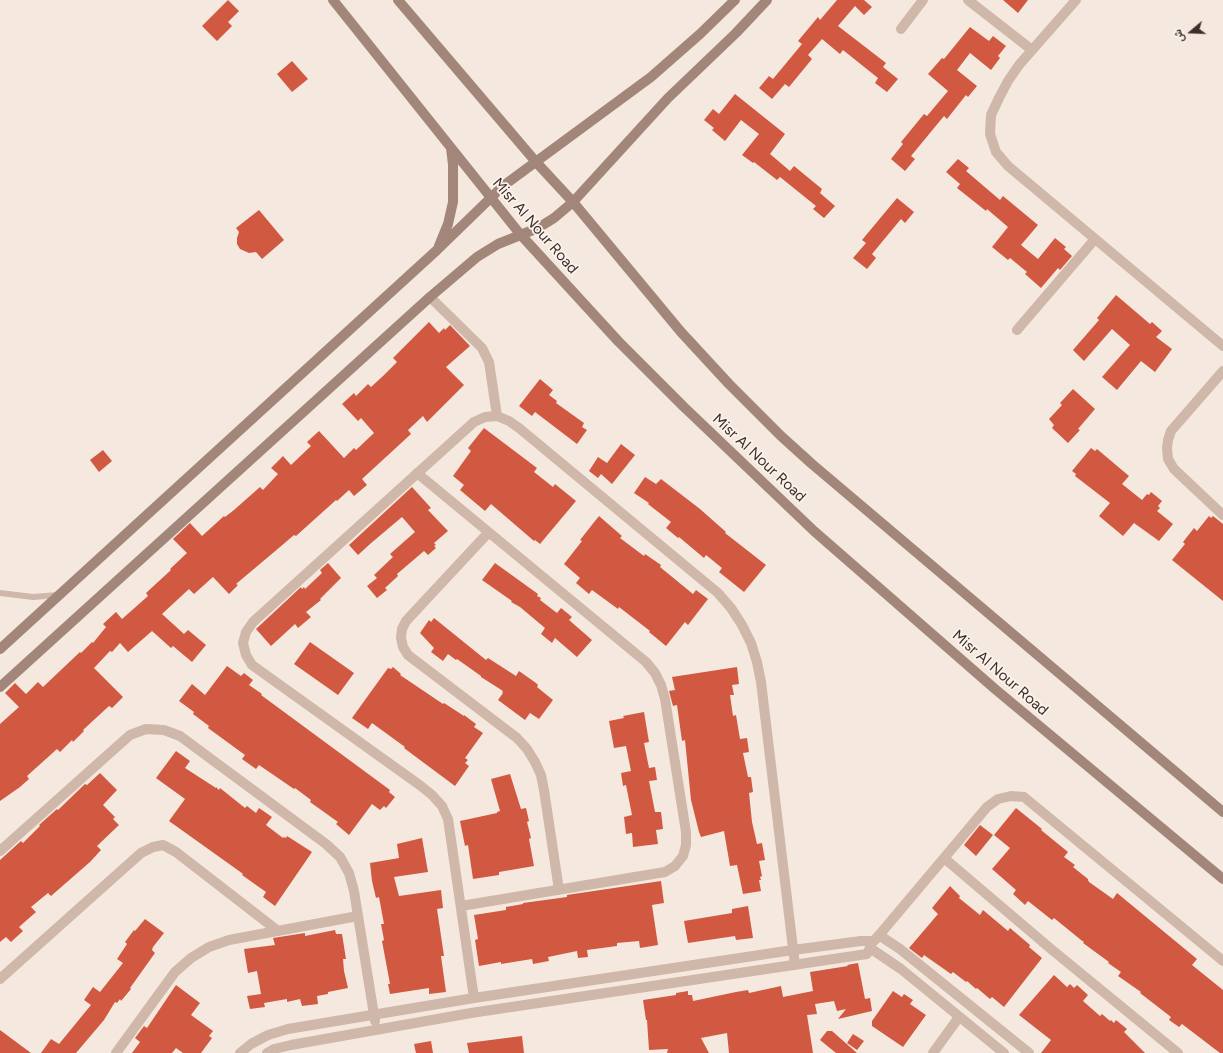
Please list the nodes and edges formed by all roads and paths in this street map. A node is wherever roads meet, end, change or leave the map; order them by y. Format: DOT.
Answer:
graph roads {
  1 [pos="334,0"];
  2 [pos="398,0"];
  3 [pos="734,0"];
  4 [pos="767,0"];
  5 [pos="923,0"];
  6 [pos="968,0"];
  7 [pos="1076,0"];
  8 [pos="901,29"];
  9 [pos="1032,50"];
  10 [pos="450,146"];
  11 [pos="536,162"];
  12 [pos="491,198"];
  13 [pos="573,202"];
  14 [pos="520,234"];
  15 [pos="1095,239"];
  16 [pos="436,250"];
  17 [pos="430,297"];
  18 [pos="1017,330"];
  19 [pos="1223,346"];
  20 [pos="1223,371"];
  21 [pos="497,416"];
  22 [pos="417,473"];
  23 [pos="1223,515"];
  24 [pos="488,533"];
  25 [pos="0,594"];
  26 [pos="58,595"];
  27 [pos="0,649"];
  28 [pos="0,687"];
  29 [pos="1223,812"];
  30 [pos="0,851"];
  31 [pos="944,858"];
  32 [pos="1223,879"];
  33 [pos="559,890"];
  34 [pos="461,906"];
  35 [pos="358,916"];
  36 [pos="278,931"];
  37 [pos="880,935"];
  38 [pos="870,948"];
  39 [pos="793,950"];
  40 [pos="1223,961"];
  41 [pos="795,965"];
  42 [pos="0,980"];
  43 [pos="474,998"];
  44 [pos="374,1014"];
  45 [pos="959,1016"];
  46 [pos="377,1029"];
  47 [pos="116,1053"];
  48 [pos="240,1053"];
  49 [pos="267,1053"];
  50 [pos="933,1053"];
  51 [pos="1004,1053"];
  52 [pos="1029,1053"];
  53 [pos="1178,1053"];
  1 -- 10 [label="street, Misr Al Nour Road"];
  2 -- 11 [label="street, Misr Al Nour Road"];
  3 -- 11 [label="street"];
  4 -- 13 [label="street"];
  5 -- 8 [label="street"];
  6 -- 9 [label="street"];
  7 -- 9 [label="street"];
  9 -- 15 [label="street"];
  10 -- 12 [label="street, Misr Al Nour Road"];
  10 -- 16 [label="street"];
  11 -- 12 [label="street"];
  11 -- 13 [label="street, Misr Al Nour Road"];
  12 -- 14 [label="street, Misr Al Nour Road"];
  12 -- 16 [label="street"];
  13 -- 14 [label="street"];
  13 -- 29 [label="street, Misr Al Nour Road"];
  14 -- 17 [label="street"];
  14 -- 32 [label="street, Misr Al Nour Road"];
  15 -- 18 [label="street"];
  15 -- 19 [label="street"];
  16 -- 26 [label="street"];
  17 -- 21 [label="street"];
  17 -- 28 [label="street"];
  20 -- 23 [label="street"];
  21 -- 22 [label="street"];
  21 -- 39 [label="street"];
  22 -- 24 [label="street"];
  22 -- 34 [label="street"];
  24 -- 33 [label="street"];
  24 -- 33 [label="street"];
  25 -- 26 [label="lane"];
  26 -- 27 [label="street"];
  30 -- 35 [label="street"];
  31 -- 37 [label="street"];
  31 -- 40 [label="street"];
  31 -- 53 [label="street"];
  33 -- 34 [label="street"];
  34 -- 43 [label="street"];
  35 -- 36 [label="street"];
  35 -- 44 [label="street"];
  36 -- 42 [label="street"];
  36 -- 47 [label="street"];
  37 -- 38 [label="street"];
  37 -- 39 [label="street"];
  37 -- 52 [label="street"];
  38 -- 41 [label="street"];
  38 -- 45 [label="street"];
  39 -- 41 [label="street"];
  39 -- 43 [label="street"];
  41 -- 46 [label="street"];
  43 -- 44 [label="street"];
  44 -- 46 [label="street"];
  44 -- 48 [label="street"];
  45 -- 50 [label="street"];
  45 -- 51 [label="street"];
  46 -- 49 [label="street"];
}
